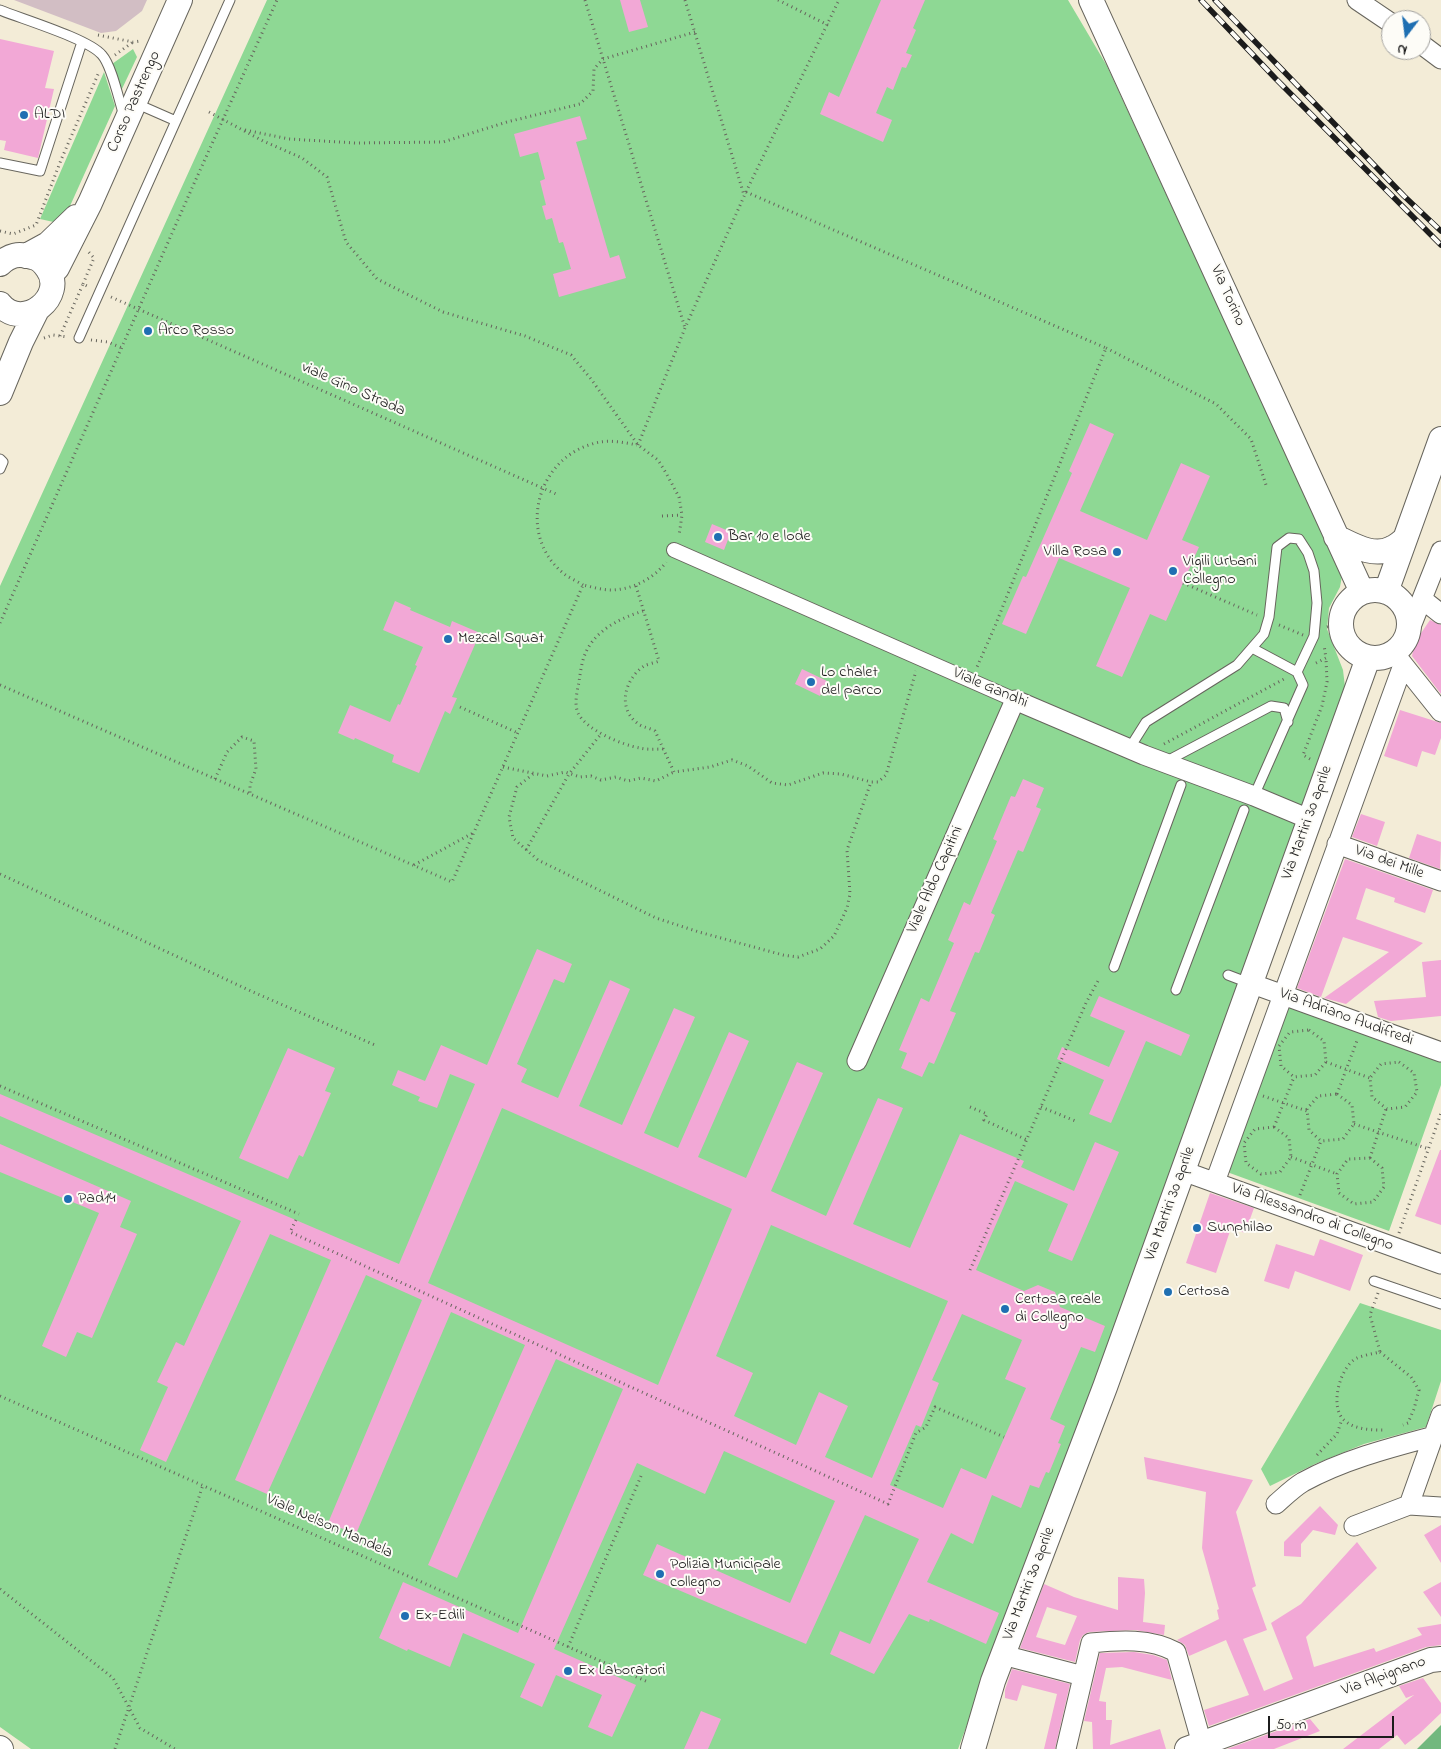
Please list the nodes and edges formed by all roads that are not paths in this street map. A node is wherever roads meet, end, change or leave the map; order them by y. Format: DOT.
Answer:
graph roads {
  1 [pos="180,0"];
  2 [pos="230,0"];
  3 [pos="1091,0"];
  4 [pos="1357,0"];
  5 [pos="0,10"];
  6 [pos="1381,16"];
  7 [pos="82,42"];
  8 [pos="130,112"];
  9 [pos="176,121"];
  10 [pos="0,163"];
  11 [pos="90,203"];
  12 [pos="10,258"];
  13 [pos="52,274"];
  14 [pos="2,306"];
  15 [pos="37,310"];
  16 [pos="79,338"];
  17 [pos="11,366"];
  18 [pos="0,394"];
  19 [pos="1441,439"];
  20 [pos="0,459"];
  21 [pos="0,469"];
  22 [pos="1336,537"];
  23 [pos="1405,539"];
  24 [pos="674,550"];
  25 [pos="1441,551"];
  26 [pos="1362,592"];
  27 [pos="1386,592"];
  28 [pos="1422,599"];
  29 [pos="1441,614"];
  30 [pos="1408,634"];
  31 [pos="1252,648"];
  32 [pos="1368,658"];
  33 [pos="1398,659"];
  34 [pos="1297,672"];
  35 [pos="1015,700"];
  36 [pos="1441,712"];
  37 [pos="1288,722"];
  38 [pos="1136,752"];
  39 [pos="1165,762"];
  40 [pos="1181,786"];
  41 [pos="1249,803"];
  42 [pos="1309,819"];
  43 [pos="1338,844"];
  44 [pos="1441,881"];
  45 [pos="1114,967"];
  46 [pos="1228,975"];
  47 [pos="1250,983"];
  48 [pos="1176,990"];
  49 [pos="1283,996"];
  50 [pos="1441,1052"];
  51 [pos="857,1061"];
  52 [pos="1183,1171"];
  53 [pos="1215,1182"];
  54 [pos="1441,1264"];
  55 [pos="1378,1282"];
  56 [pos="1441,1304"];
  57 [pos="1441,1415"];
  58 [pos="1434,1436"];
  59 [pos="1276,1504"];
  60 [pos="1409,1505"];
  61 [pos="1441,1507"];
  62 [pos="1354,1526"];
  63 [pos="1003,1655"];
  64 [pos="1441,1659"];
  65 [pos="1083,1676"];
  66 [pos="1194,1746"];
  67 [pos="973,1749"];
  68 [pos="1066,1749"];
  1 -- 8 [label="street, Corso Pastrengo"];
  2 -- 9 [label="lane"];
  3 -- 22 [label="street, Via Torino"];
  4 -- 6 [label="street"];
  5 -- 7 [label="lane"];
  7 -- 8 [label="lane"];
  7 -- 10 [label="lane"];
  8 -- 9 [label="lane"];
  8 -- 11 [label="street, Corso Pastrengo"];
  9 -- 16 [label="lane"];
  11 -- 12 [label="street, Corso Pastrengo"];
  11 -- 13 [label="street, Corso Pastrengo"];
  12 -- 13 [label="street"];
  13 -- 15 [label="street, Corso Pastrengo"];
  14 -- 15 [label="street"];
  14 -- 17 [label="street"];
  15 -- 17 [label="street"];
  17 -- 18 [label="street"];
  19 -- 23 [label="street"];
  20 -- 21 [label="lane"];
  22 -- 23 [label="street"];
  22 -- 26 [label="street, Via Torino"];
  23 -- 27 [label="street"];
  24 -- 35 [label="street, Viale Gandhi"];
  25 -- 28 [label="street"];
  26 -- 27 [label="street"];
  26 -- 32 [label="street"];
  27 -- 30 [label="street"];
  28 -- 29 [label="street"];
  28 -- 30 [label="street"];
  30 -- 33 [label="street"];
  31 -- 34 [label="lane"];
  31 -- 34 [label="lane"];
  31 -- 38 [label="lane"];
  32 -- 33 [label="street"];
  32 -- 42 [label="street, Via Martiri 30 aprile"];
  33 -- 36 [label="street"];
  33 -- 43 [label="street, Via Martiri 30 aprile"];
  34 -- 37 [label="lane"];
  35 -- 38 [label="street, Viale Gandhi"];
  35 -- 51 [label="street, Viale Aldo Capitini"];
  37 -- 39 [label="lane"];
  37 -- 41 [label="lane"];
  38 -- 39 [label="street, Viale Gandhi"];
  39 -- 41 [label="street, Viale Gandhi"];
  40 -- 45 [label="lane"];
  41 -- 42 [label="street, Viale Gandhi"];
  41 -- 48 [label="lane"];
  42 -- 47 [label="street, Via Martiri 30 aprile"];
  43 -- 44 [label="street, Via dei Mille"];
  43 -- 49 [label="street, Via Martiri 30 aprile"];
  46 -- 47 [label="lane"];
  47 -- 49 [label="street, Via Adriano Audifredi"];
  47 -- 52 [label="street, Via Martiri 30 aprile"];
  49 -- 50 [label="street, Via Adriano Audifredi"];
  49 -- 53 [label="street, Via Martiri 30 aprile"];
  52 -- 53 [label="street, Via Alessandro di Collegno"];
  52 -- 63 [label="street, Via Martiri 30 aprile"];
  53 -- 54 [label="street, Via Alessandro di Collegno"];
  55 -- 56 [label="lane"];
  57 -- 58 [label="street"];
  58 -- 59 [label="street"];
  58 -- 60 [label="street"];
  60 -- 61 [label="street"];
  60 -- 62 [label="street"];
  63 -- 65 [label="street"];
  63 -- 67 [label="street, Via Martiri 30 aprile"];
  64 -- 66 [label="street, Via Alpignano"];
  65 -- 66 [label="street"];
  65 -- 68 [label="street"];
}
